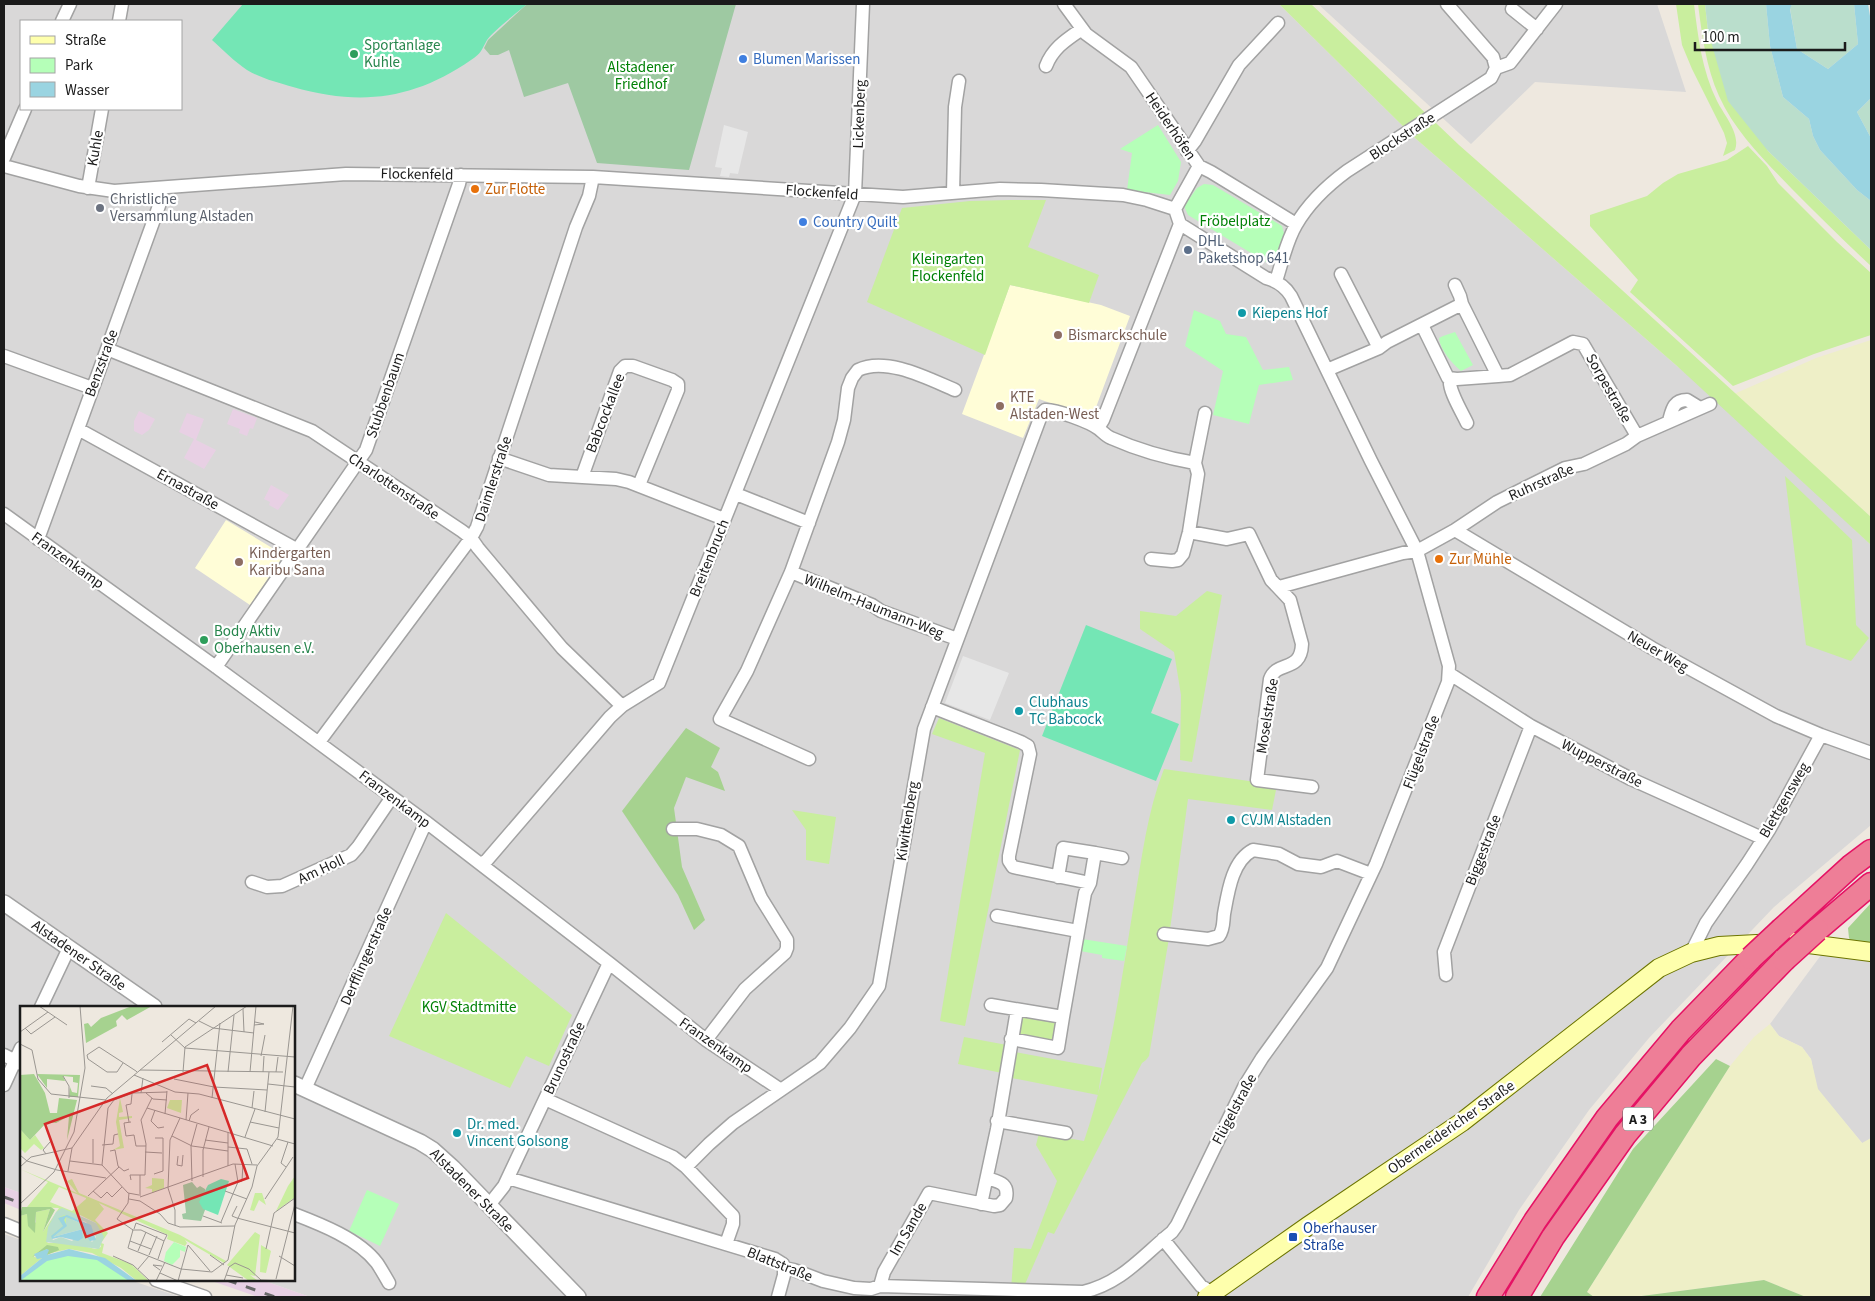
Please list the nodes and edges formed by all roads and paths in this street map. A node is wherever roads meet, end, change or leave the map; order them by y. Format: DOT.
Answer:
graph roads {
  1 [pos="70,4"];
  2 [pos="122,4"];
  3 [pos="863,4"];
  4 [pos="1064,4"];
  5 [pos="1447,4"];
  6 [pos="1556,4"];
  7 [pos="1512,10"];
  8 [pos="62,20"];
  9 [pos="119,20"];
  10 [pos="1278,23"];
  11 [pos="1082,29"];
  12 [pos="1537,29"];
  13 [pos="1046,66"];
  14 [pos="1496,68"];
  15 [pos="959,81"];
  16 [pos="25,110"];
  17 [pos="102,110"];
  18 [pos="1188,151"];
  19 [pos="4,158"];
  20 [pos="4,166"];
  21 [pos="1199,166"];
  22 [pos="461,175"];
  23 [pos="593,177"];
  24 [pos="88,188"];
  25 [pos="162,188"];
  26 [pos="953,193"];
  27 [pos="855,194"];
  28 [pos="1175,209"];
  29 [pos="1180,224"];
  30 [pos="1296,224"];
  31 [pos="1342,274"];
  32 [pos="1276,281"];
  33 [pos="1455,285"];
  34 [pos="1462,304"];
  35 [pos="1422,324"];
  36 [pos="1379,348"];
  37 [pos="107,349"];
  38 [pos="4,356"];
  39 [pos="1327,370"];
  40 [pos="1498,376"];
  41 [pos="1450,379"];
  42 [pos="92,388"];
  43 [pos="955,390"];
  44 [pos="1705,406"];
  45 [pos="1205,413"];
  46 [pos="1467,423"];
  47 [pos="1098,428"];
  48 [pos="78,429"];
  49 [pos="1637,436"];
  50 [pos="499,458"];
  51 [pos="359,462"];
  52 [pos="1195,463"];
  53 [pos="582,477"];
  54 [pos="639,486"];
  55 [pos="736,494"];
  56 [pos="4,514"];
  57 [pos="724,519"];
  58 [pos="809,523"];
  59 [pos="1455,530"];
  60 [pos="1189,532"];
  61 [pos="38,538"];
  62 [pos="472,538"];
  63 [pos="298,550"];
  64 [pos="1416,552"];
  65 [pos="1151,559"];
  66 [pos="790,572"];
  67 [pos="1279,588"];
  68 [pos="957,639"];
  69 [pos="216,667"];
  70 [pos="1450,674"];
  71 [pos="622,706"];
  72 [pos="932,706"];
  73 [pos="1531,726"];
  74 [pos="1821,735"];
  75 [pos="319,742"];
  76 [pos="1871,753"];
  77 [pos="809,759"];
  78 [pos="1312,787"];
  79 [pos="392,797"];
  80 [pos="426,822"];
  81 [pos="673,829"];
  82 [pos="1762,838"];
  83 [pos="1871,851"];
  84 [pos="1095,853"];
  85 [pos="1122,858"];
  86 [pos="481,864"];
  87 [pos="1371,874"];
  88 [pos="1058,877"];
  89 [pos="252,882"];
  90 [pos="1090,883"];
  91 [pos="1871,884"];
  92 [pos="4,903"];
  93 [pos="997,916"];
  94 [pos="1078,931"];
  95 [pos="1164,934"];
  96 [pos="70,948"];
  97 [pos="1871,952"];
  98 [pos="1691,953"];
  99 [pos="609,963"];
  100 [pos="1446,975"];
  101 [pos="992,1005"];
  102 [pos="42,1006"];
  103 [pos="153,1006"];
  104 [pos="1017,1010"];
  105 [pos="1063,1017"];
  106 [pos="1011,1039"];
  107 [pos="706,1040"];
  108 [pos="4,1055"];
  109 [pos="19,1062"];
  110 [pos="4,1085"];
  111 [pos="300,1087"];
  112 [pos="781,1090"];
  113 [pos="545,1099"];
  114 [pos="997,1120"];
  115 [pos="1066,1133"];
  116 [pos="686,1167"];
  117 [pos="508,1178"];
  118 [pos="987,1178"];
  119 [pos="981,1204"];
  120 [pos="489,1205"];
  121 [pos="295,1214"];
  122 [pos="4,1224"];
  123 [pos="20,1231"];
  124 [pos="1163,1239"];
  125 [pos="726,1244"];
  126 [pos="784,1268"];
  127 [pos="159,1281"];
  128 [pos="389,1282"];
  129 [pos="880,1286"];
  130 [pos="1210,1295"];
  131 [pos="204,1297"];
  132 [pos="578,1297"];
  133 [pos="778,1297"];
  134 [pos="1488,1297"];
  135 [pos="1517,1297"];
  1 -- 8 [label="street"];
  2 -- 9 [label="street"];
  3 -- 27 [label="street, Lickenberg"];
  4 -- 11 [label="street, Heiderhöfen"];
  5 -- 14 [label="street"];
  6 -- 12 [label="street, Blockstraße"];
  7 -- 12 [label="street"];
  10 -- 18 [label="street"];
  11 -- 13 [label="street"];
  11 -- 18 [label="street, Heiderhöfen"];
  12 -- 14 [label="street, Blockstraße"];
  14 -- 30 [label="street, Blockstraße"];
  15 -- 26 [label="street"];
  16 -- 19 [label="street"];
  17 -- 24 [label="street, Kuhle"];
  18 -- 21 [label="street, Heiderhöfen"];
  20 -- 24 [label="street, Flockenfeld"];
  21 -- 28 [label="street"];
  21 -- 30 [label="street, Heiderhöfen"];
  22 -- 23 [label="street, Flockenfeld"];
  22 -- 25 [label="street, Flockenfeld"];
  22 -- 51 [label="street, Stubbenbaum"];
  23 -- 27 [label="street, Flockenfeld"];
  23 -- 50 [label="street, Daimlerstraße"];
  24 -- 25 [label="street, Flockenfeld"];
  25 -- 37 [label="street, Benzstraße"];
  26 -- 27 [label="street, Flockenfeld"];
  26 -- 28 [label="street, Flockenfeld"];
  27 -- 55 [label="street, Breitenbruch"];
  28 -- 29 [label="street"];
  29 -- 32 [label="street"];
  29 -- 47 [label="street"];
  30 -- 32 [label="street, Blockstraße"];
  31 -- 36 [label="street"];
  32 -- 39 [label="street"];
  33 -- 34 [label="street"];
  34 -- 35 [label="street"];
  34 -- 40 [label="street"];
  35 -- 36 [label="street"];
  35 -- 41 [label="street"];
  36 -- 39 [label="street"];
  37 -- 42 [label="street, Benzstraße"];
  37 -- 51 [label="street, Charlottenstraße"];
  38 -- 42 [label="street"];
  39 -- 64 [label="street"];
  40 -- 41 [label="street, Sorpestraße"];
  40 -- 49 [label="street, Sorpestraße"];
  41 -- 46 [label="street"];
  42 -- 48 [label="street, Benzstraße"];
  43 -- 58 [label="street, Wilhelm-Haumann-Weg"];
  44 -- 49 [label="street, Ruhrstraße"];
  45 -- 52 [label="street"];
  47 -- 52 [label="street"];
  47 -- 68 [label="street, Kiwittenberg"];
  48 -- 61 [label="street, Benzstraße"];
  48 -- 63 [label="street, Ernastraße"];
  49 -- 59 [label="street, Ruhrstraße"];
  50 -- 53 [label="street"];
  50 -- 62 [label="street, Daimlerstraße"];
  51 -- 62 [label="street, Charlottenstraße"];
  51 -- 63 [label="street, Stubbenbaum"];
  52 -- 60 [label="street"];
  53 -- 54 [label="street"];
  53 -- 54 [label="street, Babcockallee"];
  54 -- 57 [label="street"];
  55 -- 57 [label="street, Breitenbruch"];
  55 -- 58 [label="street"];
  56 -- 61 [label="street, Franzenkamp"];
  57 -- 71 [label="street, Breitenbruch"];
  58 -- 66 [label="street, Wilhelm-Haumann-Weg"];
  59 -- 64 [label="street, Ruhrstraße"];
  59 -- 74 [label="street, Neuer Weg"];
  60 -- 65 [label="street"];
  60 -- 67 [label="street, Moselstraße"];
  61 -- 69 [label="street, Franzenkamp"];
  62 -- 71 [label="street, Charlottenstraße"];
  62 -- 75 [label="street, Daimlerstraße"];
  63 -- 69 [label="street, Stubbenbaum"];
  64 -- 67 [label="street"];
  64 -- 70 [label="street"];
  66 -- 68 [label="street, Wilhelm-Haumann-Weg"];
  66 -- 77 [label="street, Wilhelm-Haumann-Weg"];
  67 -- 78 [label="street, Moselstraße"];
  68 -- 72 [label="street, Kiwittenberg"];
  69 -- 75 [label="street, Franzenkamp"];
  70 -- 73 [label="street, Wupperstraße"];
  70 -- 87 [label="street, Flügelstraße"];
  71 -- 86 [label="street, Breitenbruch"];
  72 -- 88 [label="street"];
  72 -- 112 [label="street, Kiwittenberg"];
  73 -- 82 [label="street, Wupperstraße"];
  73 -- 100 [label="street, Biggestraße"];
  74 -- 76 [label="street, Neuer Weg"];
  74 -- 82 [label="street, Blettgensweg"];
  75 -- 79 [label="street, Franzenkamp"];
  79 -- 80 [label="street, Franzenkamp"];
  79 -- 89 [label="street, Am Holl"];
  80 -- 86 [label="street, Franzenkamp"];
  80 -- 111 [label="street, Derfflingerstraße"];
  81 -- 107 [label="street"];
  82 -- 98 [label="street, Blettgensweg"];
  83 -- 134 [label="highway, A 3, bridge"];
  84 -- 85 [label="street"];
  84 -- 88 [label="street"];
  84 -- 90 [label="street"];
  86 -- 99 [label="street, Franzenkamp"];
  87 -- 95 [label="street"];
  87 -- 124 [label="street, Flügelstraße"];
  88 -- 90 [label="street"];
  90 -- 94 [label="street"];
  91 -- 135 [label="highway, A 3, bridge"];
  92 -- 96 [label="street, Alstadener Straße"];
  93 -- 94 [label="street"];
  94 -- 105 [label="street"];
  96 -- 102 [label="street"];
  96 -- 103 [label="street, Alstadener Straße"];
  97 -- 98 [label="main road, Obermeidericher Straße"];
  98 -- 130 [label="main road, Obermeidericher Straße"];
  99 -- 107 [label="street, Franzenkamp"];
  99 -- 113 [label="street, Brunostraße"];
  101 -- 104 [label="street"];
  104 -- 105 [label="street"];
  104 -- 106 [label="street"];
  105 -- 106 [label="street"];
  106 -- 114 [label="street"];
  107 -- 112 [label="street, Franzenkamp"];
  108 -- 109 [label="street"];
  109 -- 110 [label="street"];
  111 -- 120 [label="street, Alstadener Straße"];
  112 -- 116 [label="street, Kiwittenberg"];
  113 -- 116 [label="street"];
  113 -- 117 [label="street, Brunostraße"];
  114 -- 115 [label="street"];
  114 -- 118 [label="street"];
  116 -- 125 [label="street"];
  117 -- 120 [label="street, Brunostraße"];
  117 -- 125 [label="street, Blattstraße"];
  118 -- 119 [label="street"];
  118 -- 119 [label="street, Im Sande"];
  119 -- 129 [label="street, Im Sande"];
  120 -- 132 [label="street, Alstadener Straße"];
  121 -- 128 [label="street"];
  122 -- 123 [label="street"];
  124 -- 129 [label="street, Blattstraße"];
  124 -- 130 [label="street"];
  125 -- 126 [label="street, Blattstraße"];
  126 -- 129 [label="street, Blattstraße"];
  126 -- 133 [label="street"];
  127 -- 131 [label="street"];
}
